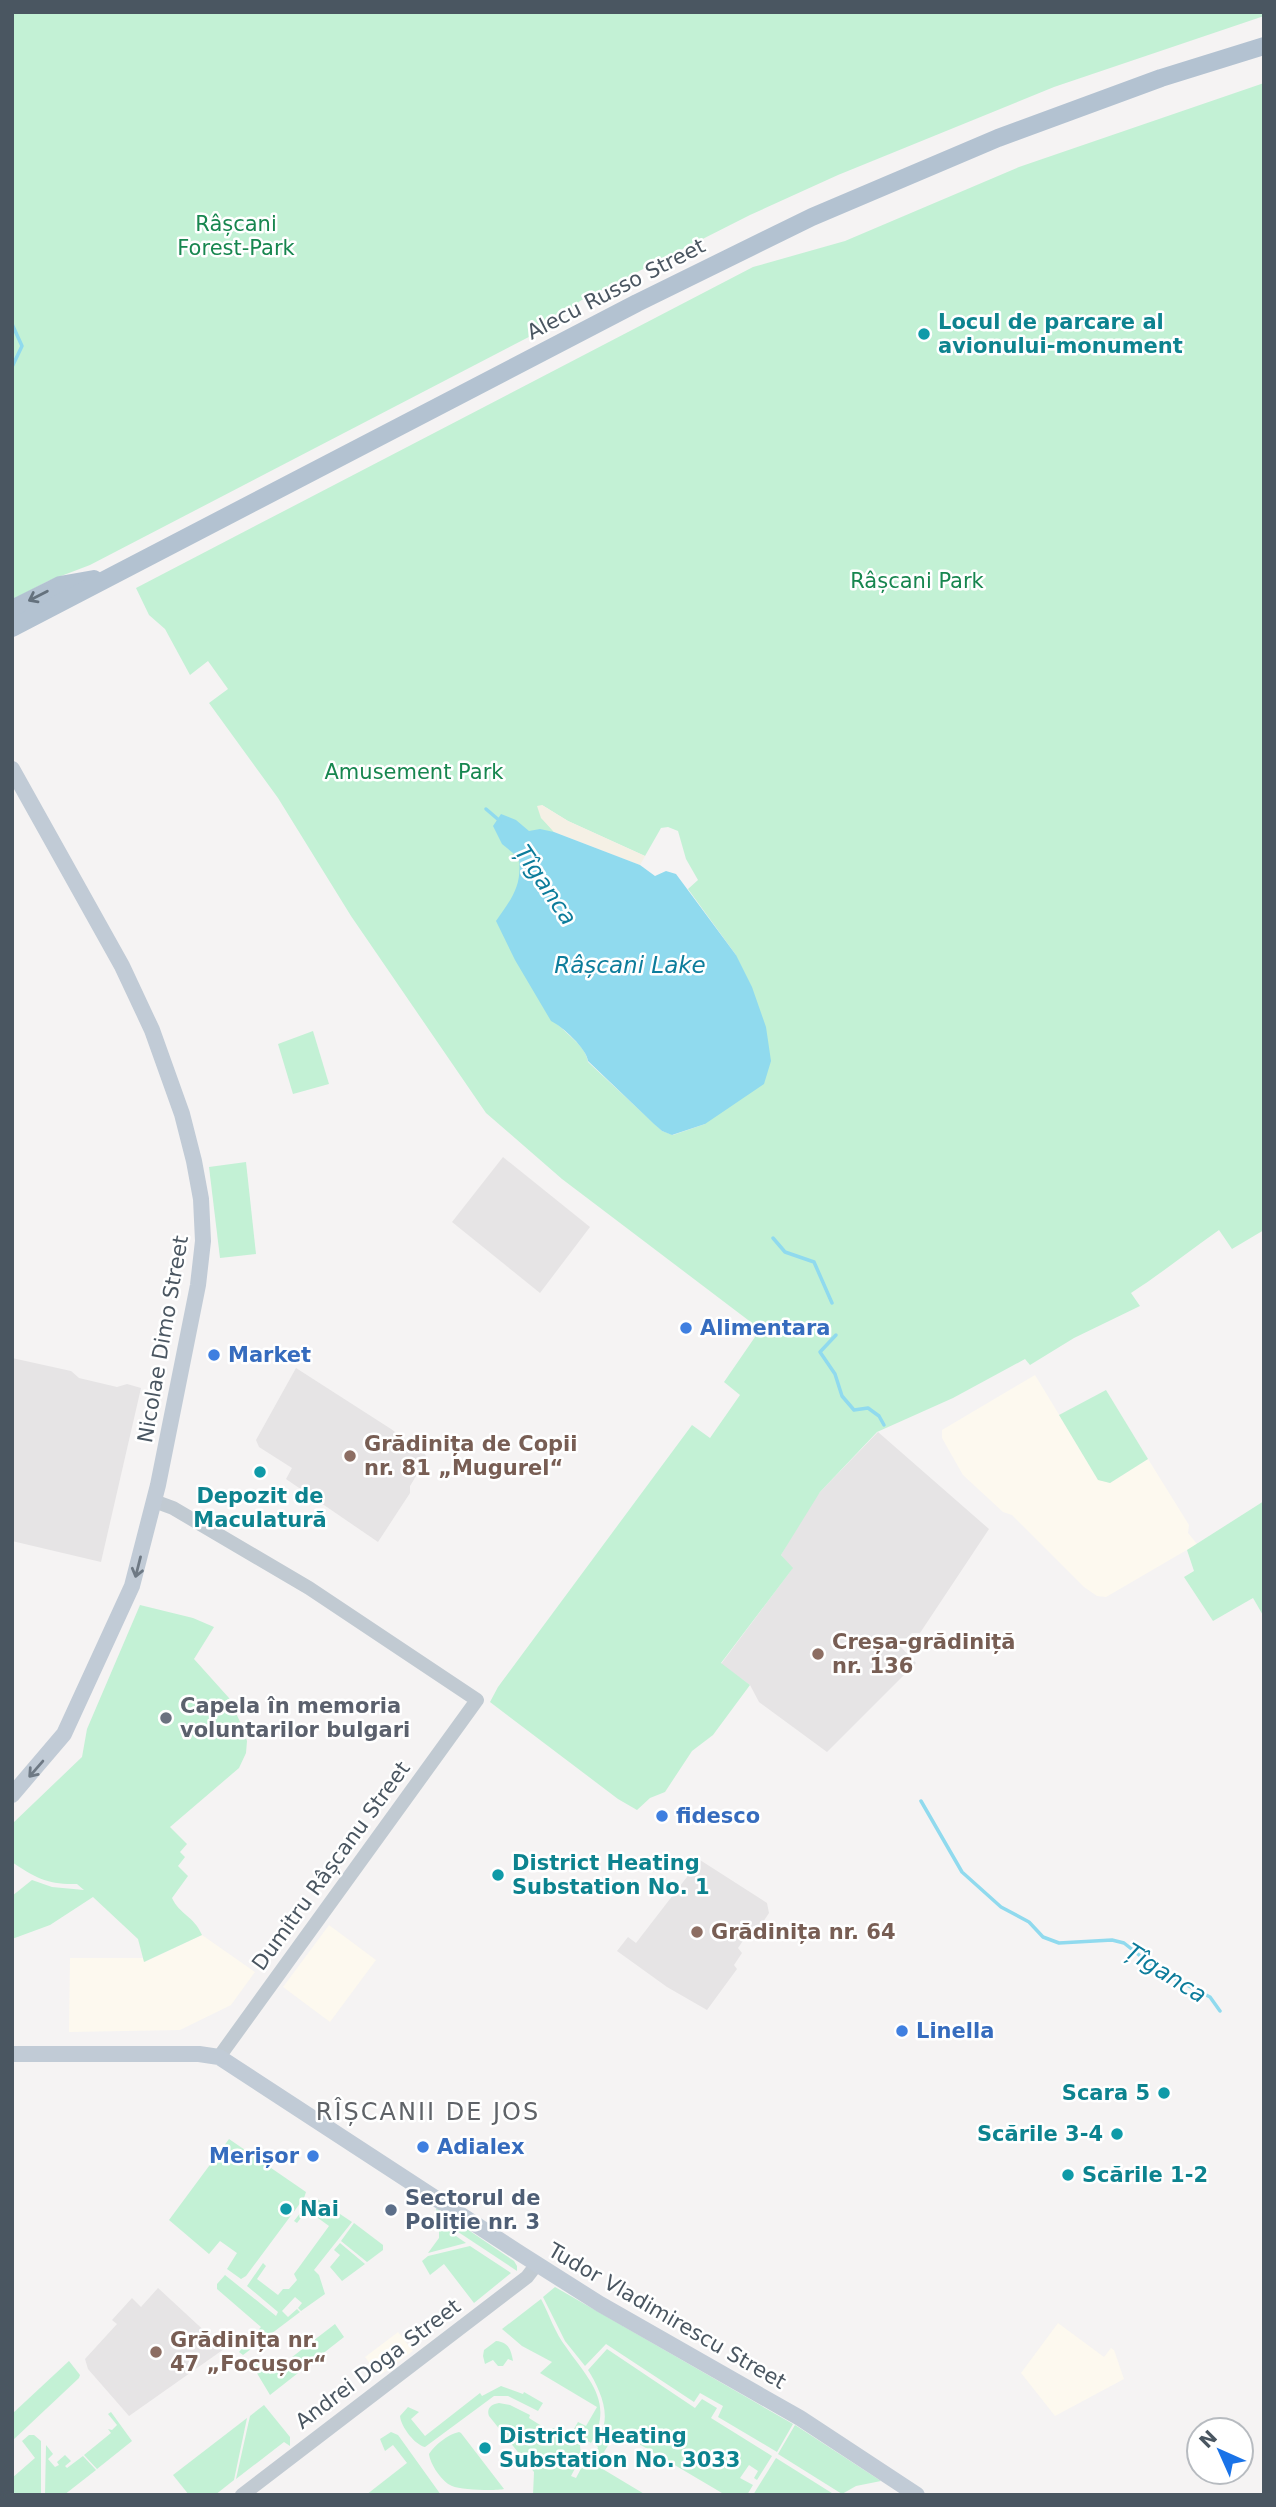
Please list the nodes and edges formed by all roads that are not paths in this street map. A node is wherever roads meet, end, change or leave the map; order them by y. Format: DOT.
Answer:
graph roads {
  1 [pos="1264,46"];
  2 [pos="112,576"];
  3 [pos="12,609"];
  4 [pos="12,628"];
  5 [pos="12,769"];
  6 [pos="154,1501"];
  7 [pos="12,1795"];
  8 [pos="12,2054"];
  9 [pos="219,2057"];
  10 [pos="537,2264"];
  11 [pos="242,2495"];
  12 [pos="916,2495"];
  1 -- 2 [label="main road, Alecu Russo Street"];
  2 -- 3 [label="main road, one-way"];
  2 -- 4 [label="main road, Alecu Russo Street"];
  5 -- 6 [label="main road, Nicolae Dimo Street"];
  6 -- 7 [label="main road, Nicolae Dimo Street, one-way"];
  6 -- 9 [label="street, Dumitru Râșcanu Street"];
  8 -- 9 [label="main road, Tudor Vladimirescu Street"];
  9 -- 10 [label="main road, Tudor Vladimirescu Street"];
  10 -- 11 [label="street, Andrei Doga Street"];
  10 -- 12 [label="main road, Tudor Vladimirescu Street"];
}
